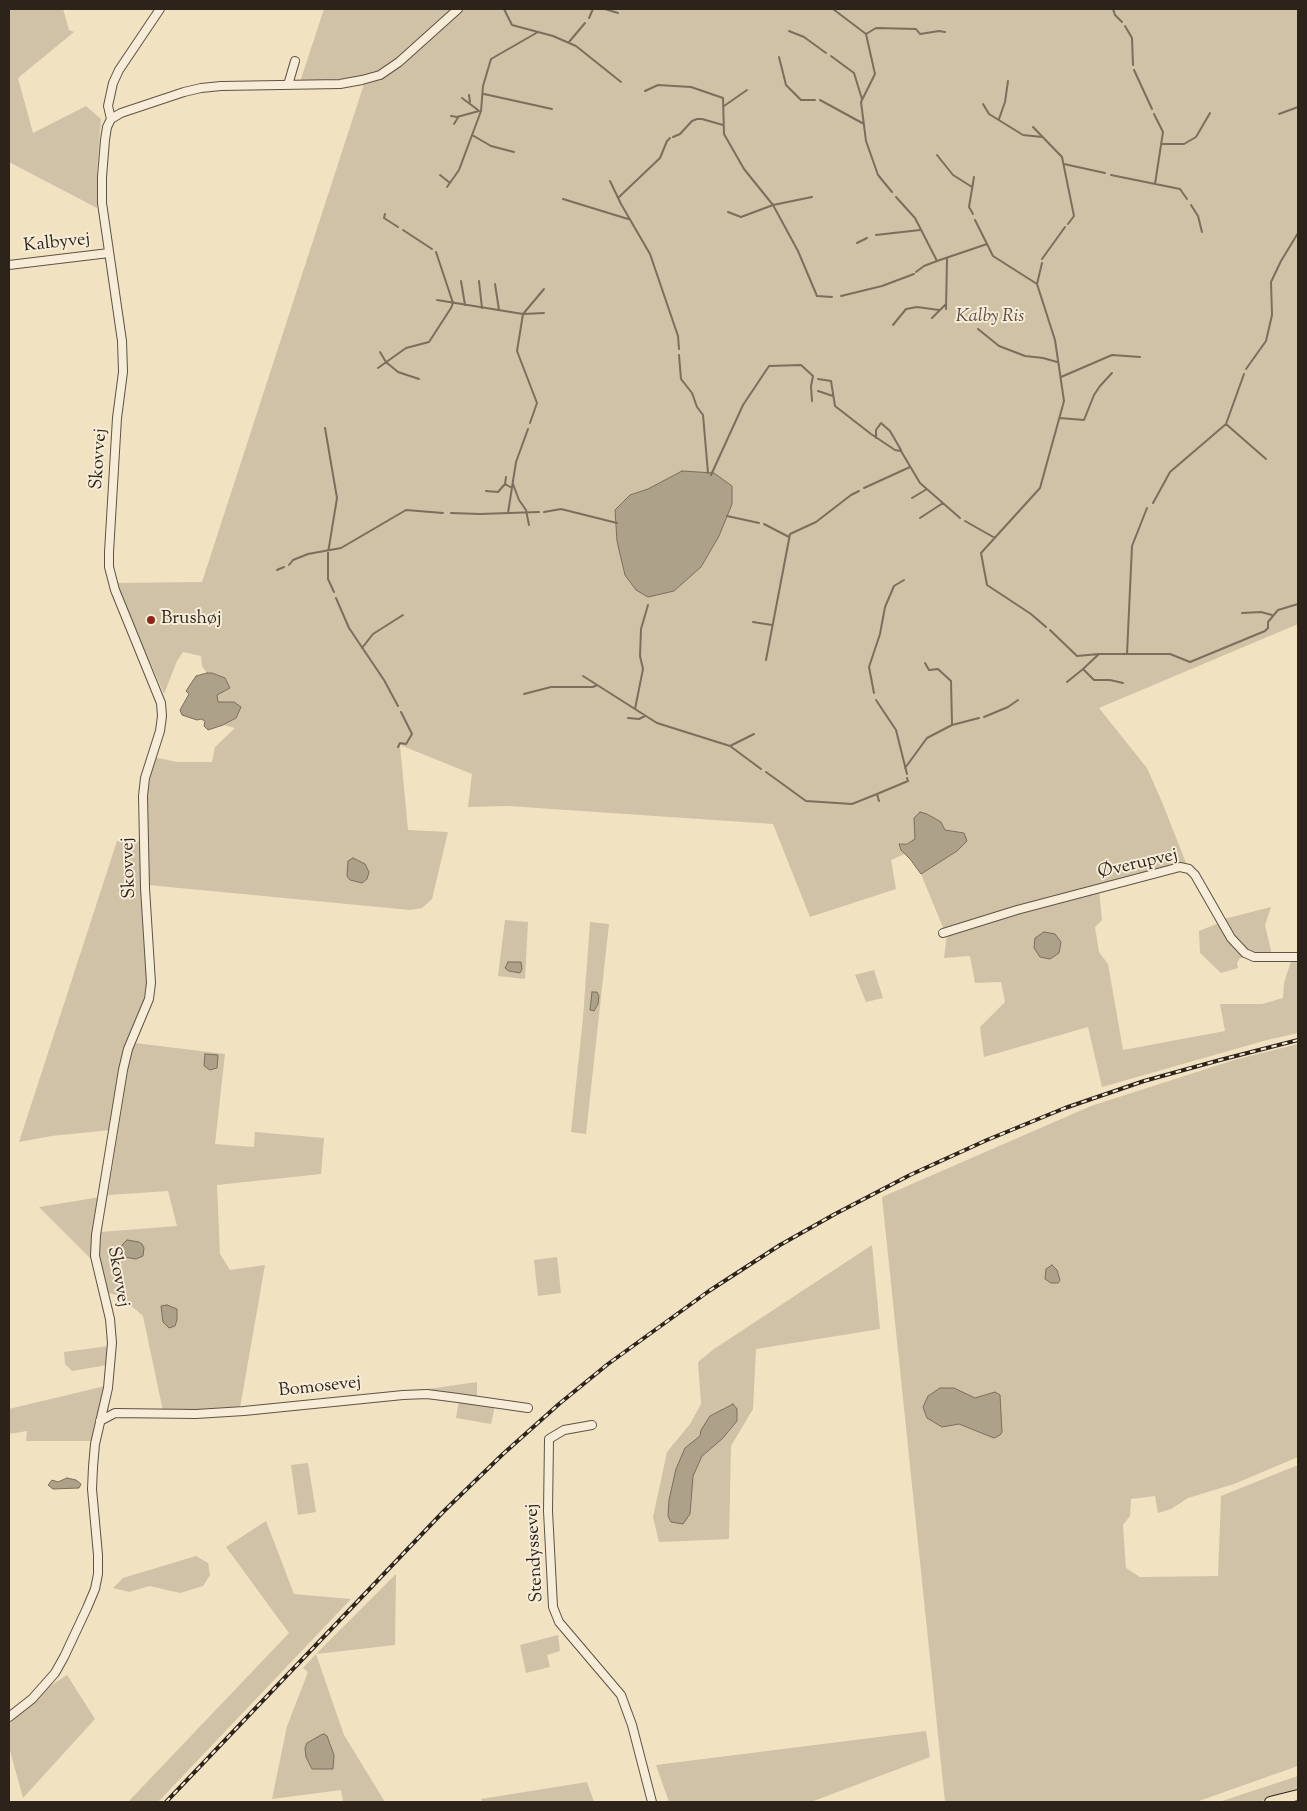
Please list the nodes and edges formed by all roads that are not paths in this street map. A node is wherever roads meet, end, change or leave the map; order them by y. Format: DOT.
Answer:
graph roads {
  1 [pos="160,9"];
  2 [pos="458,9"];
  3 [pos="295,61"];
  4 [pos="288,85"];
  5 [pos="111,119"];
  6 [pos="109,253"];
  7 [pos="9,265"];
  8 [pos="943,933"];
  9 [pos="1298,957"];
  10 [pos="104,1404"];
  11 [pos="528,1408"];
  12 [pos="115,1413"];
  13 [pos="100,1421"];
  14 [pos="592,1425"];
  15 [pos="9,1717"];
  16 [pos="1298,1795"];
  17 [pos="652,1802"];
  18 [pos="1270,1802"];
  1 -- 5 [label="street, Skovvej"];
  2 -- 4 [label="street"];
  3 -- 4 [label="street"];
  4 -- 5 [label="street"];
  5 -- 6 [label="street, Skovvej"];
  6 -- 7 [label="street, Kalbyvej"];
  6 -- 10 [label="street, Skovvej"];
  8 -- 9 [label="street, Øverupvej"];
  10 -- 12 [label="street"];
  10 -- 13 [label="street, Skovvej"];
  11 -- 12 [label="street, Bomosevej"];
  12 -- 13 [label="street, Bomosevej"];
  13 -- 15 [label="street, Skovvej"];
  14 -- 17 [label="street, Stendyssevej"];
  16 -- 18 [label="main road"];
}
